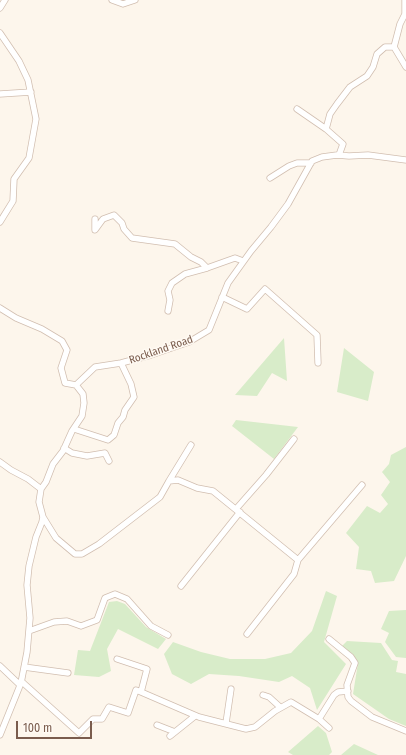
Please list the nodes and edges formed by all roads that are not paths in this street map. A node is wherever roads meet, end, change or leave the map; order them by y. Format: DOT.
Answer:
graph roads {
  1 [pos="5,0"];
  2 [pos="112,0"];
  3 [pos="135,0"];
  4 [pos="405,0"];
  5 [pos="0,8"];
  6 [pos="0,33"];
  7 [pos="394,47"];
  8 [pos="406,67"];
  9 [pos="31,92"];
  10 [pos="0,94"];
  11 [pos="297,109"];
  12 [pos="326,129"];
  13 [pos="339,155"];
  14 [pos="406,160"];
  15 [pos="311,163"];
  16 [pos="270,178"];
  17 [pos="95,219"];
  18 [pos="0,222"];
  19 [pos="244,260"];
  20 [pos="207,268"];
  21 [pos="222,297"];
  22 [pos="0,308"];
  23 [pos="168,311"];
  24 [pos="121,363"];
  25 [pos="318,363"];
  26 [pos="76,386"];
  27 [pos="74,429"];
  28 [pos="294,439"];
  29 [pos="191,445"];
  30 [pos="64,448"];
  31 [pos="109,461"];
  32 [pos="0,462"];
  33 [pos="169,481"];
  34 [pos="41,489"];
  35 [pos="238,511"];
  36 [pos="42,517"];
  37 [pos="298,560"];
  38 [pos="181,586"];
  39 [pos="29,631"];
  40 [pos="247,634"];
  41 [pos="168,635"];
  42 [pos="329,639"];
  43 [pos="117,659"];
  44 [pos="0,666"];
  45 [pos="24,667"];
  46 [pos="68,673"];
  47 [pos="20,683"];
  48 [pos="231,689"];
  49 [pos="348,691"];
  50 [pos="142,692"];
  51 [pos="263,695"];
  52 [pos="280,707"];
  53 [pos="195,716"];
  54 [pos="319,719"];
  55 [pos="226,723"];
  56 [pos="157,726"];
  57 [pos="329,728"];
  58 [pos="406,731"];
  59 [pos="175,732"];
  60 [pos="0,735"];
  61 [pos="170,736"];
  1 -- 5 [label="street"];
  2 -- 3 [label="street"];
  4 -- 7 [label="street"];
  6 -- 9 [label="street"];
  7 -- 8 [label="street"];
  7 -- 12 [label="street"];
  9 -- 10 [label="street"];
  9 -- 18 [label="street"];
  11 -- 12 [label="street"];
  12 -- 13 [label="street"];
  13 -- 14 [label="street"];
  13 -- 15 [label="street"];
  15 -- 16 [label="street"];
  15 -- 19 [label="street, Rockland Road"];
  17 -- 20 [label="street"];
  19 -- 20 [label="street"];
  19 -- 21 [label="street, Rockland Road"];
  20 -- 23 [label="street"];
  21 -- 24 [label="street, Rockland Road"];
  21 -- 25 [label="street"];
  22 -- 26 [label="street"];
  24 -- 26 [label="street, Rockland Road"];
  24 -- 27 [label="street"];
  26 -- 27 [label="street"];
  27 -- 30 [label="street"];
  28 -- 35 [label="street"];
  29 -- 33 [label="street"];
  30 -- 31 [label="street"];
  30 -- 34 [label="street"];
  32 -- 34 [label="street"];
  33 -- 35 [label="street"];
  33 -- 36 [label="street"];
  34 -- 36 [label="street"];
  35 -- 37 [label="street"];
  35 -- 38 [label="street"];
  36 -- 39 [label="street"];
  37 -- 37 [label="street"];
  37 -- 40 [label="street"];
  39 -- 41 [label="street"];
  39 -- 45 [label="street"];
  42 -- 49 [label="street"];
  43 -- 50 [label="street"];
  44 -- 47 [label="street"];
  45 -- 46 [label="street"];
  45 -- 47 [label="street"];
  47 -- 50 [label="street"];
  47 -- 60 [label="street"];
  48 -- 55 [label="street"];
  49 -- 54 [label="street"];
  49 -- 58 [label="street"];
  50 -- 53 [label="street"];
  51 -- 52 [label="street"];
  52 -- 54 [label="street"];
  52 -- 55 [label="street"];
  53 -- 55 [label="street"];
  53 -- 59 [label="street"];
  54 -- 57 [label="street"];
  56 -- 59 [label="street"];
  59 -- 61 [label="street"];
}
